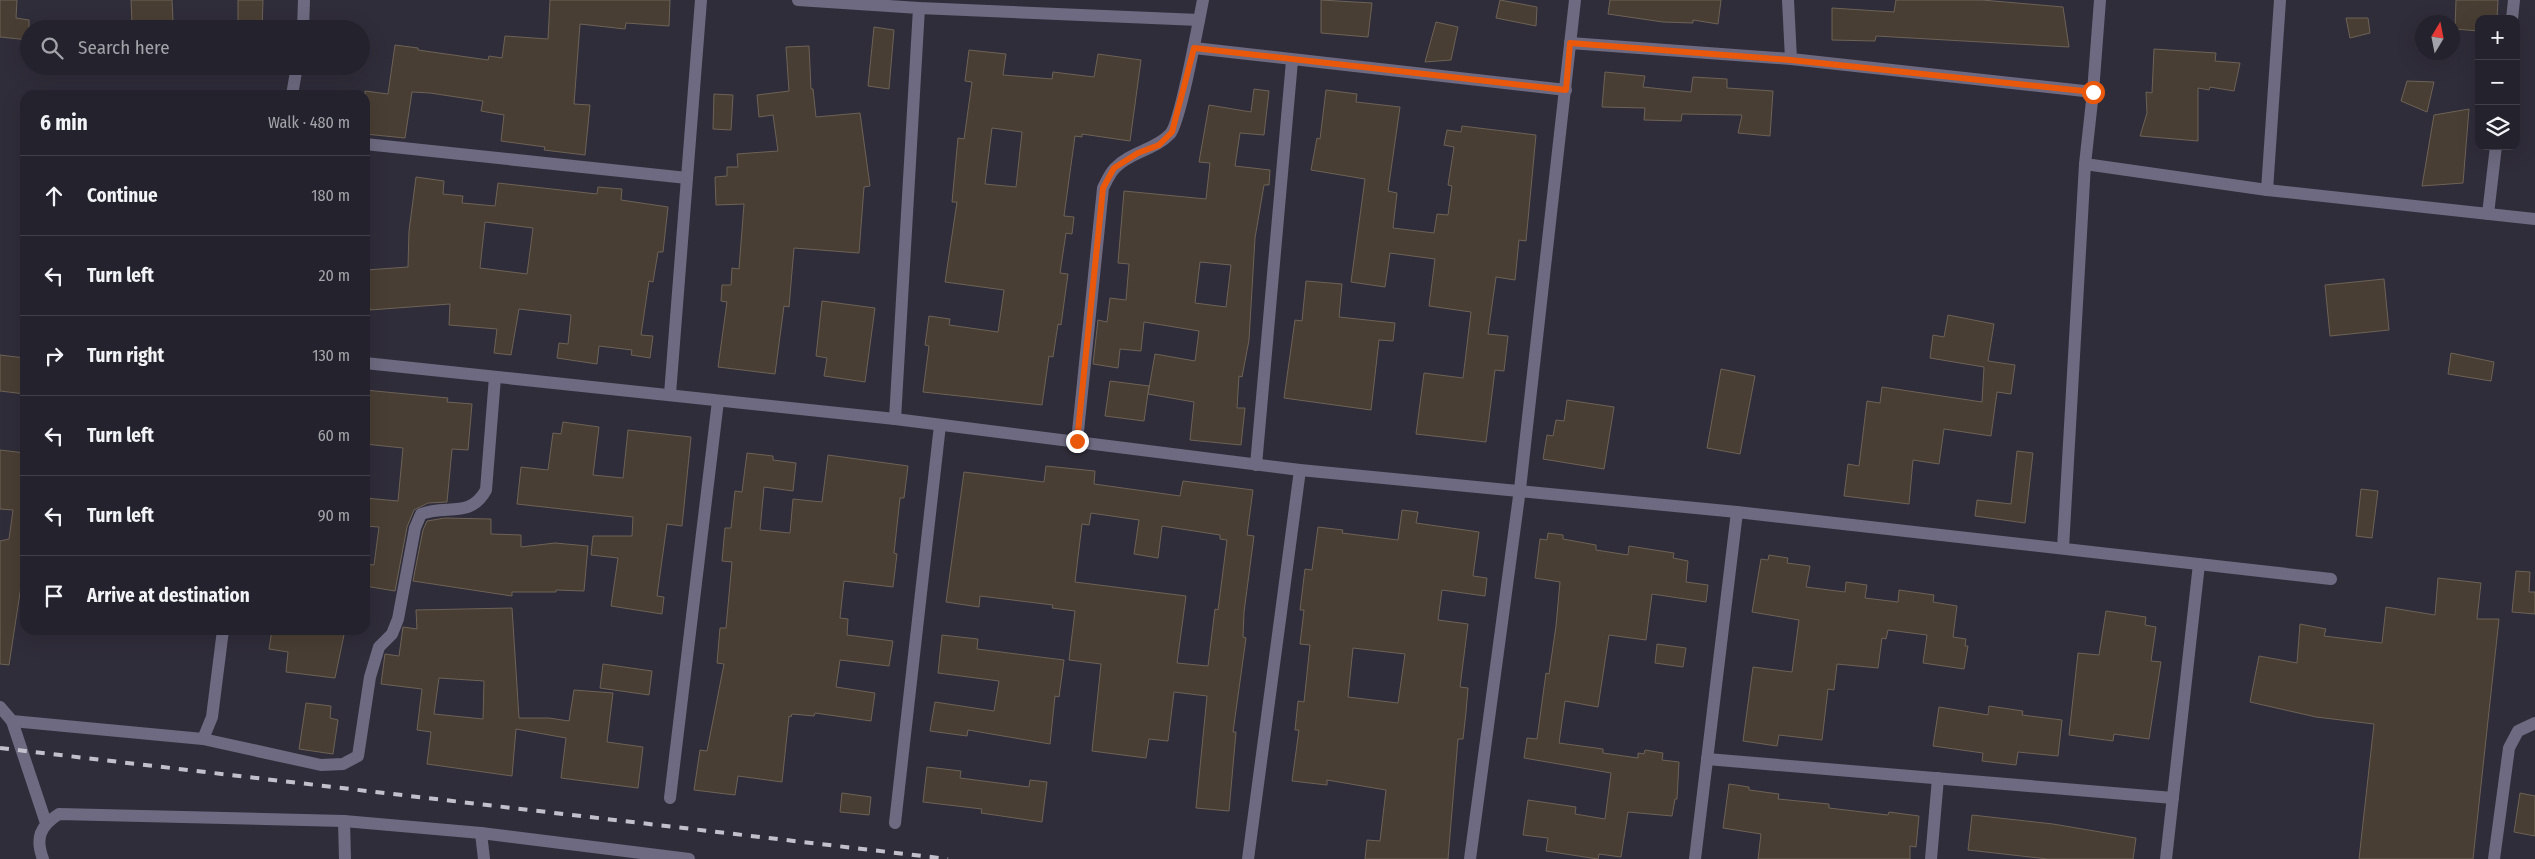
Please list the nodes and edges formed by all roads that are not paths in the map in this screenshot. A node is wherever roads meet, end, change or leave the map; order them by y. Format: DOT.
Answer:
graph roads {
  1 [pos="304,0"];
  2 [pos="701,0"];
  3 [pos="798,0"];
  4 [pos="1203,0"];
  5 [pos="1575,0"];
  6 [pos="1788,0"];
  7 [pos="2100,0"];
  8 [pos="2280,0"];
  9 [pos="2514,0"];
  10 [pos="919,8"];
  11 [pos="2512,15"];
  12 [pos="303,20"];
  13 [pos="1199,20"];
  14 [pos="1570,43"];
  15 [pos="1194,48"];
  16 [pos="1791,60"];
  17 [pos="1292,61"];
  18 [pos="295,75"];
  19 [pos="293,90"];
  20 [pos="1566,90"];
  21 [pos="2093,92"];
  22 [pos="370,145"];
  23 [pos="2496,150"];
  24 [pos="2085,164"];
  25 [pos="687,178"];
  26 [pos="2267,190"];
  27 [pos="2488,214"];
  28 [pos="2535,219"];
  29 [pos="370,364"];
  30 [pos="495,377"];
  31 [pos="670,394"];
  32 [pos="718,401"];
  33 [pos="895,419"];
  34 [pos="940,425"];
  35 [pos="1077,441"];
  36 [pos="1256,464"];
  37 [pos="1300,470"];
  38 [pos="1520,489"];
  39 [pos="1737,512"];
  40 [pos="2063,548"];
  41 [pos="2199,564"];
  42 [pos="2331,579"];
  43 [pos="222,635"];
  44 [pos="0,707"];
  45 [pos="12,721"];
  46 [pos="2535,723"];
  47 [pos="202,739"];
  48 [pos="1708,759"];
  49 [pos="1938,778"];
  50 [pos="670,798"];
  51 [pos="2174,798"];
  52 [pos="344,821"];
  53 [pos="46,823"];
  54 [pos="895,823"];
  55 [pos="482,833"];
  56 [pos="642,855"];
  57 [pos="1248,858"];
  58 [pos="44,859"];
  59 [pos="344,859"];
  60 [pos="484,859"];
  61 [pos="689,859"];
  62 [pos="1470,859"];
  63 [pos="1695,859"];
  64 [pos="1930,859"];
  65 [pos="2166,859"];
  66 [pos="2494,859"];
  1 -- 12 [label="street"];
  2 -- 25 [label="street"];
  3 -- 10 [label="street"];
  4 -- 13 [label="street"];
  5 -- 14 [label="street"];
  6 -- 16 [label="street"];
  7 -- 21 [label="street"];
  8 -- 26 [label="street"];
  9 -- 11 [label="street"];
  10 -- 13 [label="street"];
  10 -- 33 [label="street"];
  13 -- 15 [label="street"];
  14 -- 16 [label="street"];
  14 -- 20 [label="street"];
  15 -- 17 [label="street"];
  15 -- 35 [label="street"];
  16 -- 21 [label="street"];
  17 -- 20 [label="street"];
  17 -- 36 [label="street"];
  18 -- 19 [label="street"];
  20 -- 38 [label="street"];
  21 -- 24 [label="street"];
  22 -- 25 [label="street"];
  23 -- 27 [label="street"];
  24 -- 26 [label="street"];
  24 -- 40 [label="street"];
  25 -- 31 [label="street"];
  26 -- 27 [label="street"];
  27 -- 28 [label="street"];
  29 -- 30 [label="street"];
  30 -- 31 [label="street"];
  30 -- 47 [label="street"];
  31 -- 32 [label="street"];
  32 -- 33 [label="street"];
  32 -- 50 [label="street"];
  33 -- 34 [label="street"];
  34 -- 35 [label="street"];
  34 -- 54 [label="street"];
  35 -- 36 [label="street"];
  36 -- 37 [label="street"];
  37 -- 38 [label="street"];
  37 -- 57 [label="street"];
  38 -- 39 [label="street"];
  38 -- 62 [label="street"];
  39 -- 40 [label="street"];
  39 -- 48 [label="street"];
  40 -- 41 [label="street"];
  41 -- 42 [label="street"];
  41 -- 51 [label="street"];
  43 -- 47 [label="street"];
  44 -- 45 [label="street"];
  45 -- 47 [label="street"];
  45 -- 53 [label="street"];
  46 -- 66 [label="street"];
  48 -- 49 [label="street"];
  48 -- 63 [label="street"];
  49 -- 51 [label="street"];
  49 -- 64 [label="street"];
  51 -- 65 [label="street"];
  52 -- 53 [label="street"];
  52 -- 55 [label="street"];
  52 -- 59 [label="street"];
  53 -- 58 [label="street"];
  55 -- 56 [label="street"];
  55 -- 60 [label="street"];
  56 -- 61 [label="street"];
}
